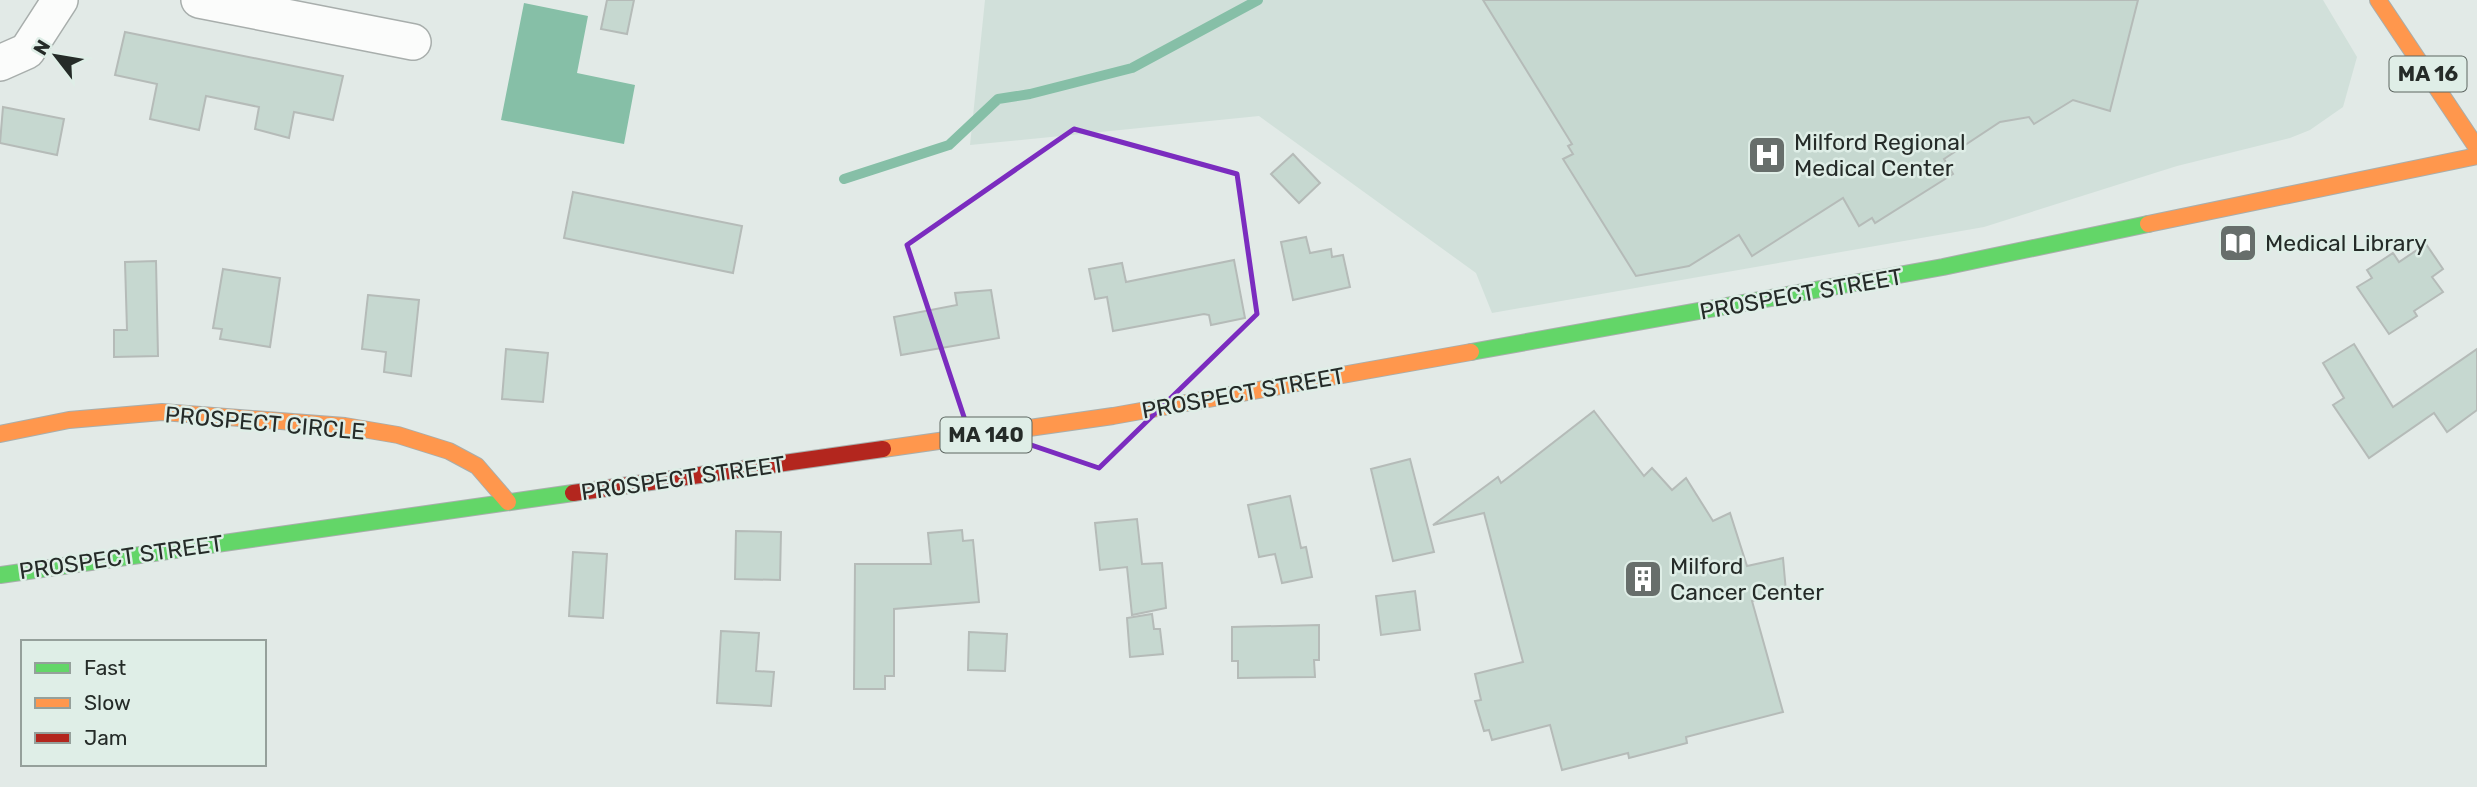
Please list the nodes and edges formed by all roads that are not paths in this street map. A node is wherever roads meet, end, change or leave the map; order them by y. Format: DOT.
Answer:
graph roads {
  1 [pos="60,0"];
  2 [pos="199,0"];
  3 [pos="2378,0"];
  4 [pos="413,42"];
  5 [pos="0,63"];
  6 [pos="2477,148"];
  7 [pos="2477,156"];
  8 [pos="0,434"];
  9 [pos="508,502"];
  10 [pos="0,575"];
  1 -- 5 [label="street"];
  2 -- 4 [label="street"];
  3 -- 6 [label="main road, MA 16"];
  7 -- 9 [label="main road, PROSPECT STREET / MA 140"];
  8 -- 9 [label="main road, PROSPECT CIRCLE"];
  9 -- 10 [label="main road, PROSPECT STREET / MA 140"];
}
